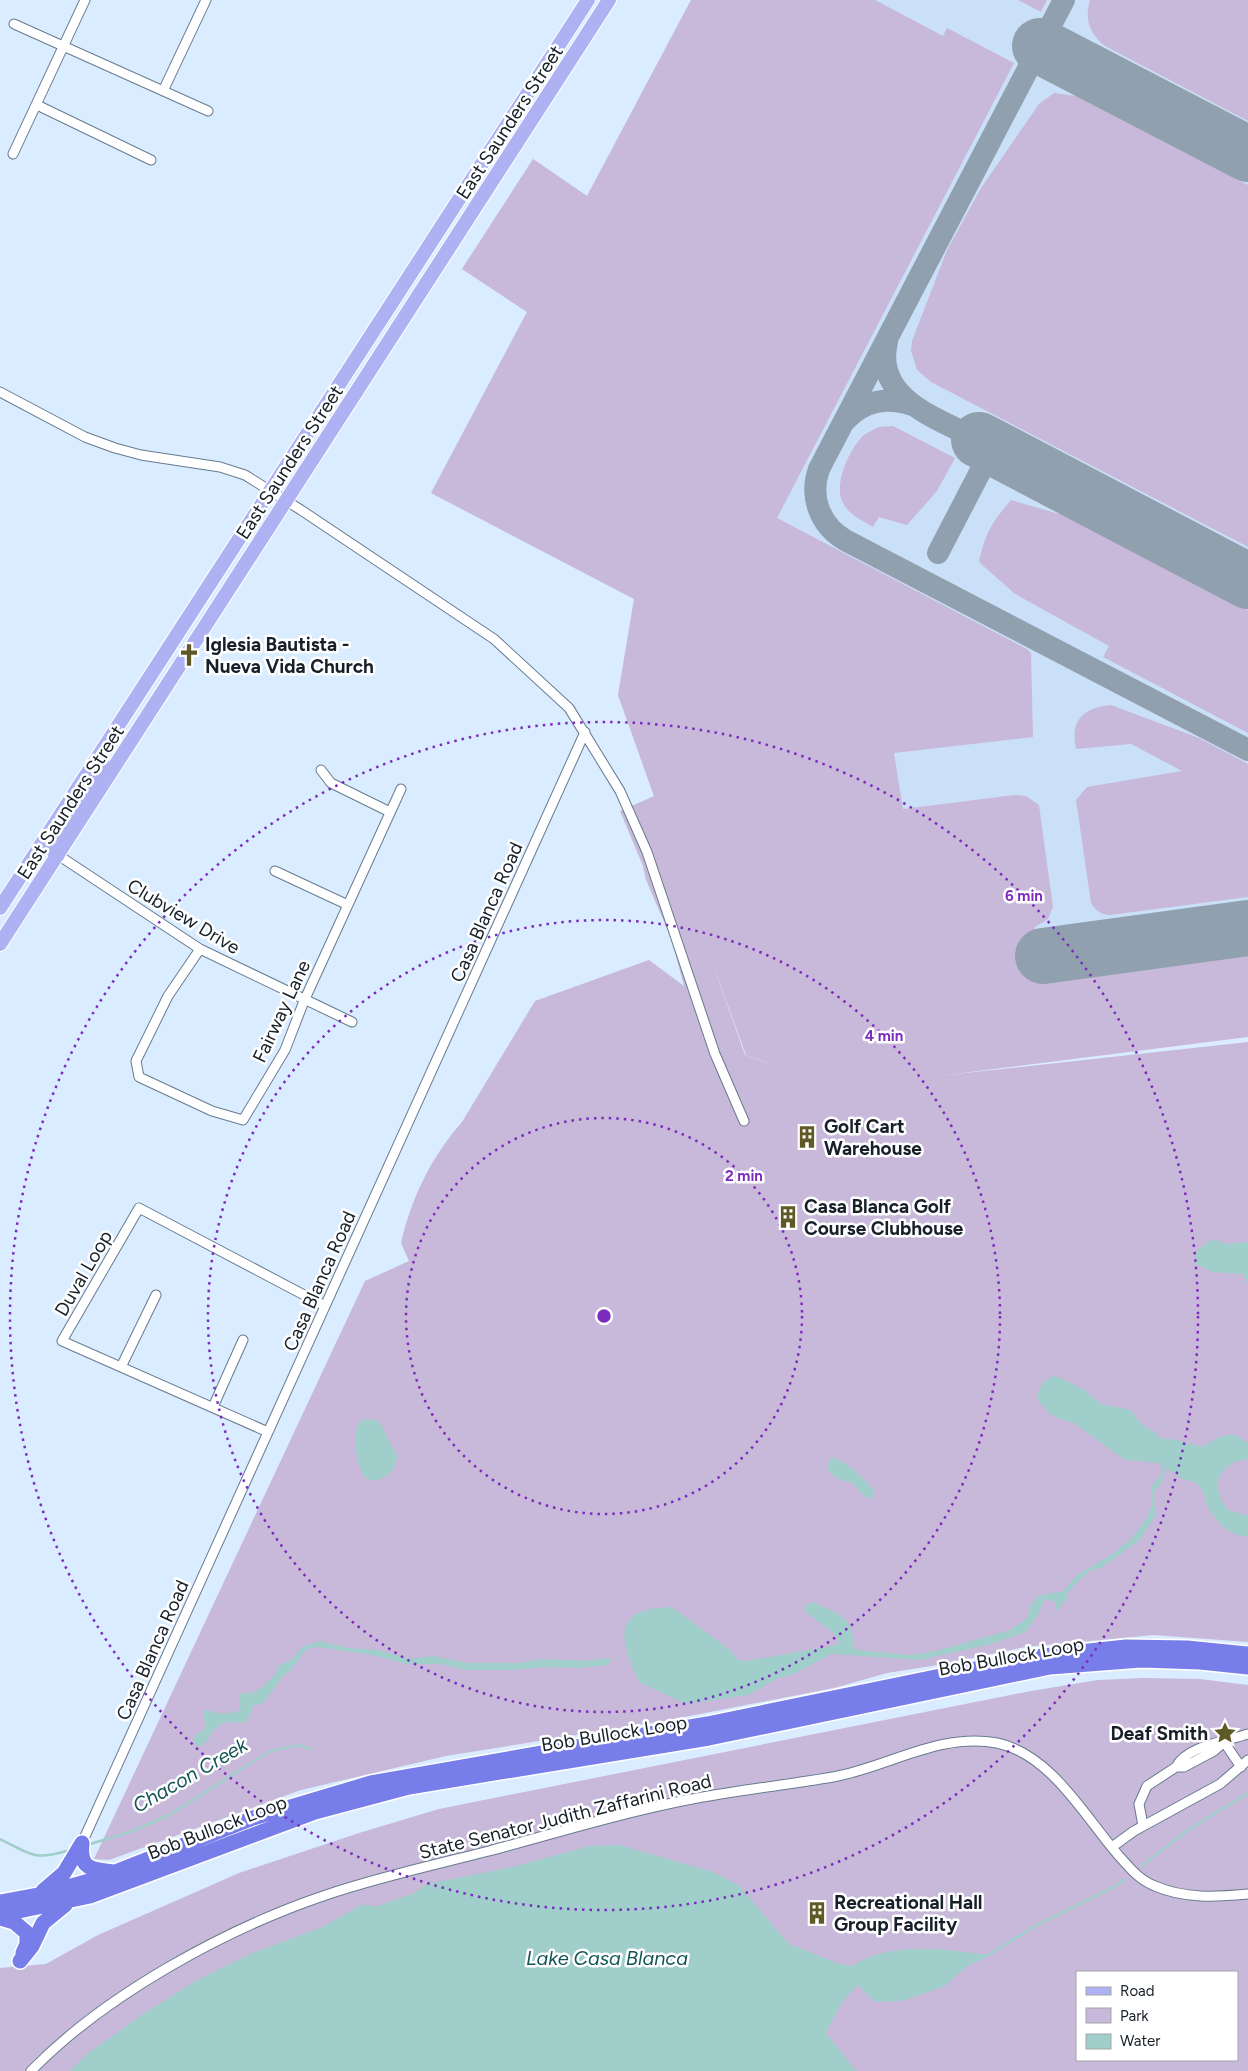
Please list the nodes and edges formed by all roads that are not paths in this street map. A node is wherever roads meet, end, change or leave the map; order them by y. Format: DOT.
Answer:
graph roads {
  1 [pos="85,0"];
  2 [pos="206,0"];
  3 [pos="588,0"];
  4 [pos="599,0"];
  5 [pos="609,0"];
  6 [pos="14,24"];
  7 [pos="63,46"];
  8 [pos="163,91"];
  9 [pos="37,105"];
  10 [pos="538,110"];
  11 [pos="208,111"];
  12 [pos="12,154"];
  13 [pos="151,160"];
  14 [pos="0,392"];
  15 [pos="270,492"];
  16 [pos="285,502"];
  17 [pos="177,635"];
  18 [pos="585,732"];
  19 [pos="110,738"];
  20 [pos="124,752"];
  21 [pos="321,770"];
  22 [pos="401,789"];
  23 [pos="390,812"];
  24 [pos="58,855"];
  25 [pos="275,871"];
  26 [pos="348,905"];
  27 [pos="0,908"];
  28 [pos="0,944"];
  29 [pos="200,949"];
  30 [pos="304,1001"];
  31 [pos="352,1022"];
  32 [pos="744,1121"];
  33 [pos="156,1295"];
  34 [pos="326,1306"];
  35 [pos="243,1340"];
  36 [pos="121,1367"];
  37 [pos="213,1408"];
  38 [pos="268,1432"];
  39 [pos="1248,1654"];
  40 [pos="1248,1667"];
  41 [pos="1248,1734"];
  42 [pos="1224,1742"];
  43 [pos="1248,1760"];
  44 [pos="1240,1766"];
  45 [pos="1143,1826"];
  46 [pos="82,1842"];
  47 [pos="1112,1847"];
  48 [pos="118,1872"];
  49 [pos="1248,1894"];
  50 [pos="39,1895"];
  51 [pos="4,1901"];
  52 [pos="70,1902"];
  53 [pos="0,1917"];
  54 [pos="31,2071"];
  1 -- 7 [label="street"];
  2 -- 8 [label="street"];
  3 -- 15 [label="main road, East Saunders Street"];
  4 -- 10 [label="main road"];
  5 -- 10 [label="main road, East Saunders Street"];
  6 -- 7 [label="street"];
  7 -- 8 [label="street"];
  7 -- 9 [label="street"];
  8 -- 11 [label="street"];
  9 -- 12 [label="street"];
  9 -- 13 [label="street"];
  10 -- 16 [label="main road, East Saunders Street"];
  14 -- 15 [label="street"];
  15 -- 16 [label="street"];
  15 -- 17 [label="main road, East Saunders Street"];
  16 -- 18 [label="street"];
  16 -- 20 [label="main road, East Saunders Street"];
  17 -- 19 [label="main road, East Saunders Street"];
  17 -- 20 [label="main road"];
  18 -- 32 [label="street"];
  18 -- 34 [label="street, Casa Blanca Road"];
  19 -- 24 [label="main road"];
  19 -- 27 [label="main road, East Saunders Street"];
  20 -- 24 [label="main road, East Saunders Street"];
  21 -- 23 [label="street"];
  22 -- 23 [label="street, Fairway Lane"];
  23 -- 26 [label="street, Fairway Lane"];
  24 -- 28 [label="main road, East Saunders Street"];
  24 -- 29 [label="street, Clubview Drive"];
  25 -- 26 [label="street"];
  26 -- 30 [label="street, Fairway Lane"];
  29 -- 30 [label="street, Clubview Drive"];
  29 -- 30 [label="street, Fairway Lane"];
  30 -- 31 [label="street, Clubview Drive"];
  33 -- 36 [label="street"];
  34 -- 36 [label="street, Duval Loop"];
  34 -- 38 [label="street, Casa Blanca Road"];
  35 -- 37 [label="street"];
  36 -- 37 [label="street, Duval Loop"];
  37 -- 38 [label="street, Duval Loop"];
  38 -- 46 [label="street, Casa Blanca Road"];
  39 -- 48 [label="highway, Bob Bullock Loop"];
  40 -- 52 [label="highway, Bob Bullock Loop"];
  41 -- 42 [label="street"];
  42 -- 44 [label="street"];
  42 -- 45 [label="street"];
  43 -- 44 [label="street"];
  44 -- 45 [label="street"];
  45 -- 47 [label="street"];
  46 -- 48 [label="highway"];
  46 -- 50 [label="highway"];
  47 -- 49 [label="street, State Senator Judith Zaffarini Road"];
  47 -- 54 [label="street, State Senator Judith Zaffarini Road"];
  48 -- 50 [label="highway, Bob Bullock Loop"];
  50 -- 51 [label="highway, Bob Bullock Loop"];
  52 -- 53 [label="highway, Bob Bullock Loop"];
  52 -- 53 [label="highway"];
}
